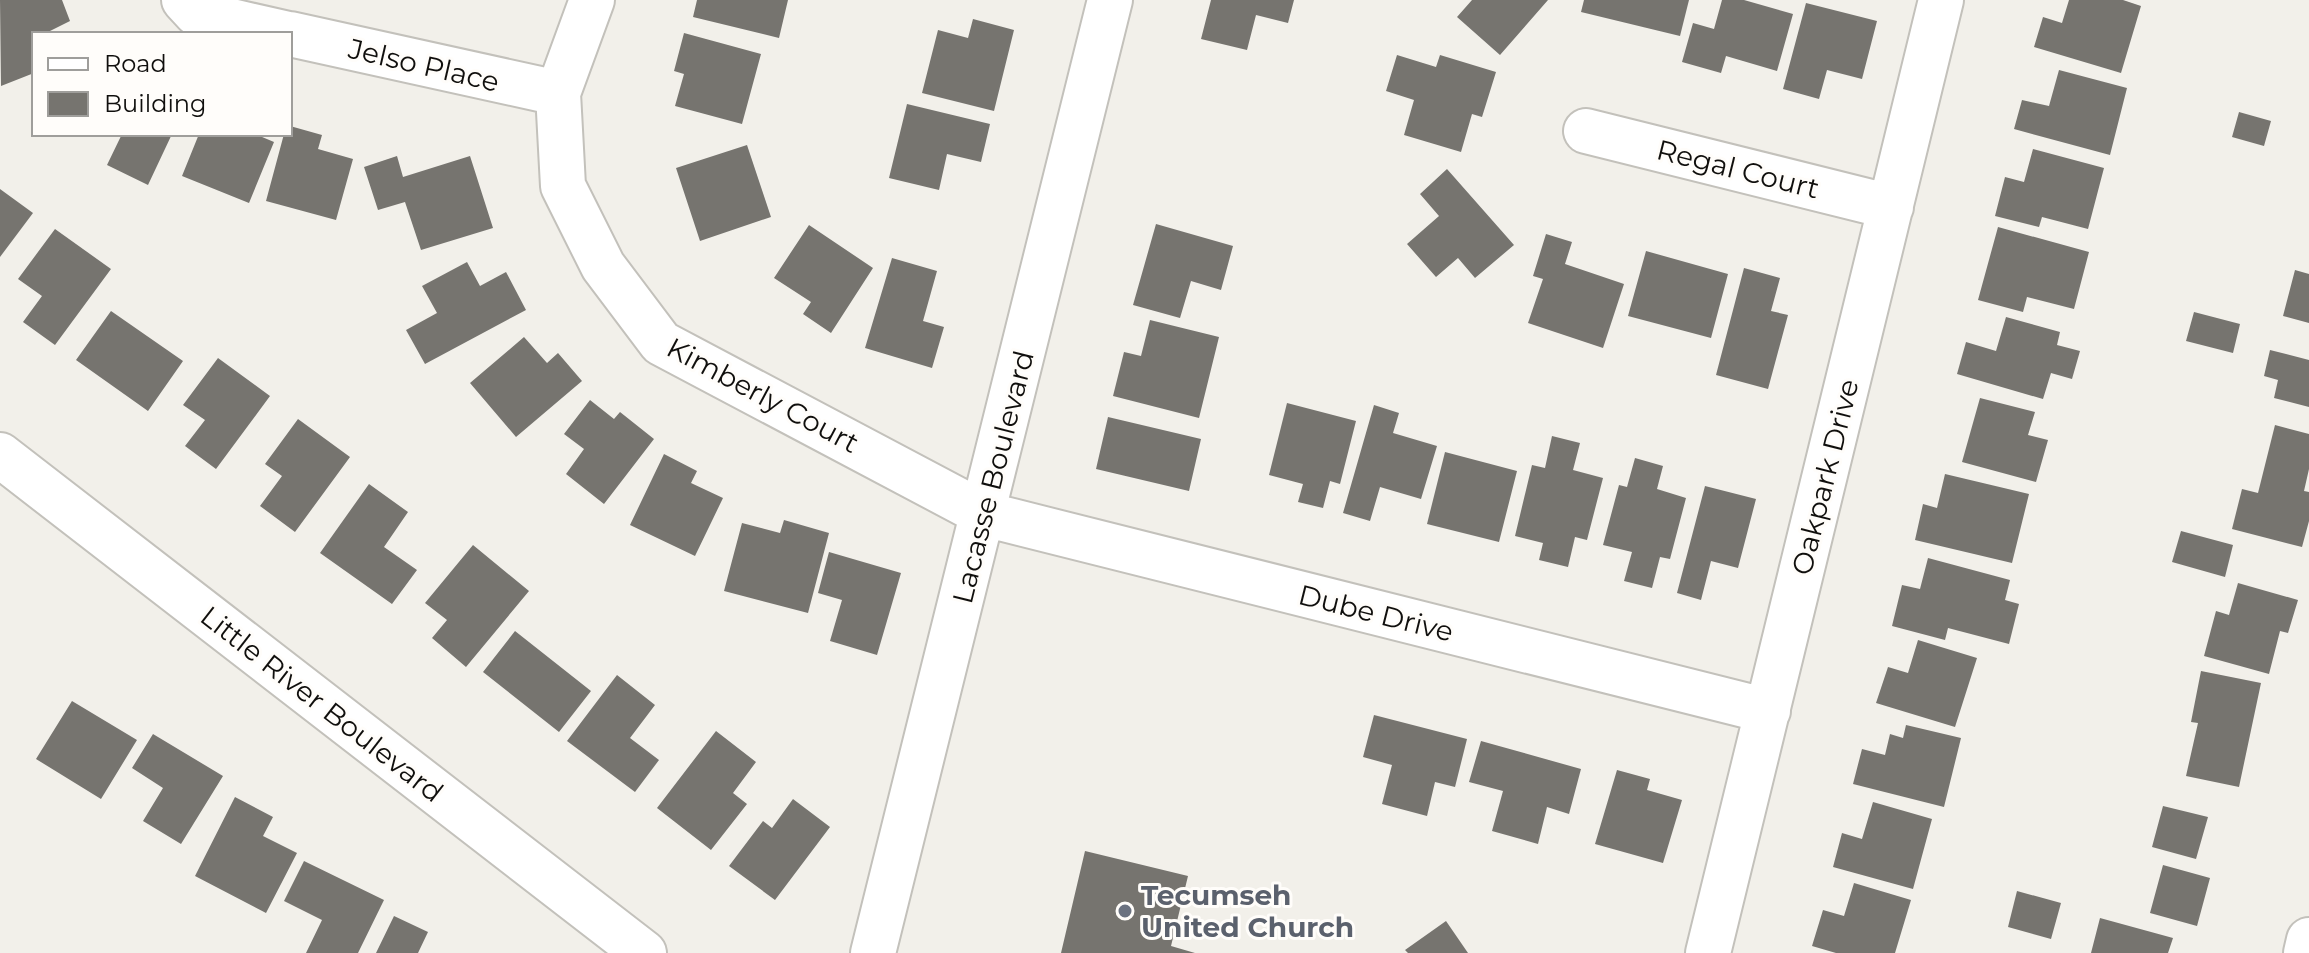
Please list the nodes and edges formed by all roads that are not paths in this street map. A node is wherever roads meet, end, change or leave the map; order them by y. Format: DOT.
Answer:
graph roads {
  1 [pos="184,0"];
  2 [pos="592,0"];
  3 [pos="1110,0"];
  4 [pos="1941,0"];
  5 [pos="280,32"];
  6 [pos="292,35"];
  7 [pos="558,93"];
  8 [pos="1586,131"];
  9 [pos="1891,207"];
  10 [pos="0,455"];
  11 [pos="984,514"];
  12 [pos="1768,711"];
  13 [pos="2309,940"];
  14 [pos="644,953"];
  15 [pos="873,953"];
  16 [pos="1708,953"];
  17 [pos="2306,953"];
  1 -- 5 [label="street, Jelso Place"];
  2 -- 7 [label="street, Kimberly Court"];
  3 -- 11 [label="street, Lacasse Boulevard"];
  4 -- 9 [label="street, Oakpark Drive"];
  6 -- 7 [label="street, Jelso Place"];
  7 -- 11 [label="street, Kimberly Court"];
  8 -- 9 [label="street, Regal Court"];
  9 -- 12 [label="street, Oakpark Drive"];
  10 -- 14 [label="street, Little River Boulevard"];
  11 -- 12 [label="street, Dube Drive"];
  11 -- 15 [label="street, Lacasse Boulevard"];
  12 -- 16 [label="street, Oakpark Drive"];
  13 -- 17 [label="street"];
}
